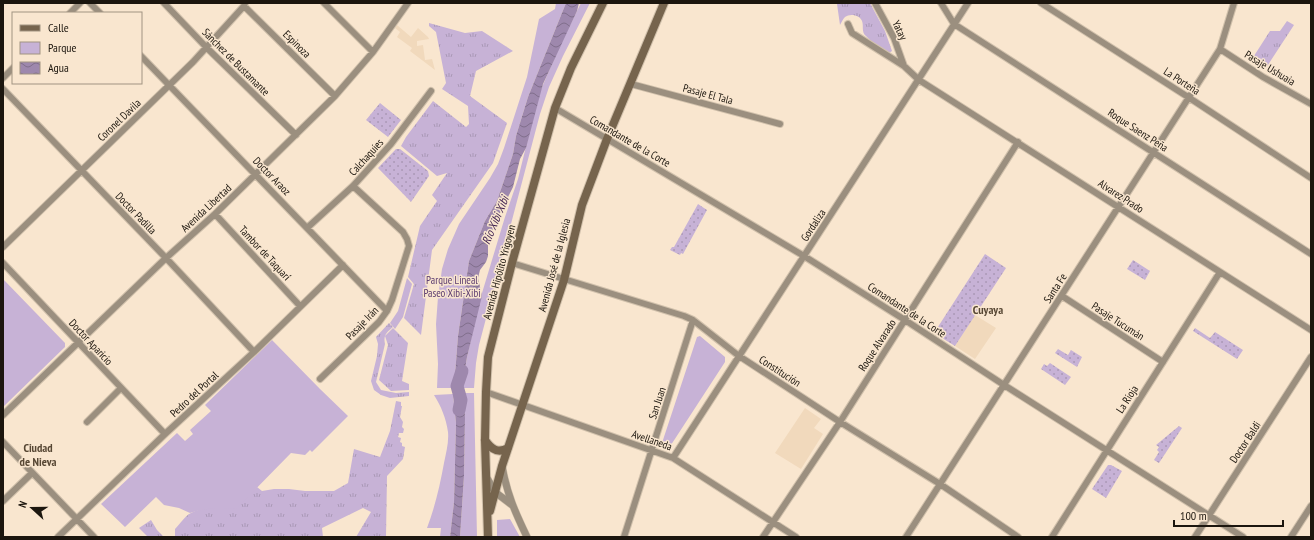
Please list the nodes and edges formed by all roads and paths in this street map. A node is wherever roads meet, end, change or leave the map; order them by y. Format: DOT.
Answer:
graph roads {
  1 [pos="80,3"];
  2 [pos="90,3"];
  3 [pos="164,3"];
  4 [pos="324,3"];
  5 [pos="408,3"];
  6 [pos="602,3"];
  7 [pos="664,3"];
  8 [pos="875,3"];
  9 [pos="940,3"];
  10 [pos="968,3"];
  11 [pos="1041,3"];
  12 [pos="1234,3"];
  13 [pos="244,4"];
  14 [pos="71,12"];
  15 [pos="99,12"];
  16 [pos="848,24"];
  17 [pos="954,24"];
  18 [pos="207,48"];
  19 [pos="1220,49"];
  20 [pos="373,52"];
  21 [pos="142,57"];
  22 [pos="904,66"];
  23 [pos="12,69"];
  24 [pos="3,78"];
  25 [pos="919,80"];
  26 [pos="631,84"];
  27 [pos="169,85"];
  28 [pos="3,89"];
  29 [pos="431,91"];
  30 [pos="335,96"];
  31 [pos="1188,97"];
  32 [pos="1311,104"];
  33 [pos="555,108"];
  34 [pos="780,124"];
  35 [pos="296,135"];
  36 [pos="607,139"];
  37 [pos="1018,142"];
  38 [pos="1153,152"];
  39 [pos="82,171"];
  40 [pos="256,174"];
  41 [pos="1311,178"];
  42 [pos="353,186"];
  43 [pos="1119,206"];
  44 [pos="215,214"];
  45 [pos="307,228"];
  46 [pos="3,247"];
  47 [pos="1311,254"];
  48 [pos="804,256"];
  49 [pos="166,258"];
  50 [pos="3,263"];
  51 [pos="512,263"];
  52 [pos="343,265"];
  53 [pos="1220,272"];
  54 [pos="564,280"];
  55 [pos="1062,296"];
  56 [pos="300,306"];
  57 [pos="387,311"];
  58 [pos="693,320"];
  59 [pos="905,320"];
  60 [pos="1311,330"];
  61 [pos="79,343"];
  62 [pos="254,352"];
  63 [pos="739,356"];
  64 [pos="1311,357"];
  65 [pos="1163,362"];
  66 [pos="320,379"];
  67 [pos="1004,385"];
  68 [pos="121,388"];
  69 [pos="486,392"];
  70 [pos="522,405"];
  71 [pos="3,415"];
  72 [pos="87,422"];
  73 [pos="840,422"];
  74 [pos="165,434"];
  75 [pos="485,440"];
  76 [pos="3,442"];
  77 [pos="508,448"];
  78 [pos="652,450"];
  79 [pos="1106,450"];
  80 [pos="673,458"];
  81 [pos="502,466"];
  82 [pos="485,469"];
  83 [pos="32,473"];
  84 [pos="940,484"];
  85 [pos="495,492"];
  86 [pos="3,501"];
  87 [pos="512,505"];
  88 [pos="1311,506"];
  89 [pos="1209,516"];
  90 [pos="76,519"];
  91 [pos="487,520"];
  92 [pos="772,522"];
  93 [pos="58,537"];
  94 [pos="94,537"];
  95 [pos="488,537"];
  96 [pos="527,537"];
  97 [pos="624,537"];
  98 [pos="763,537"];
  99 [pos="796,537"];
  100 [pos="906,537"];
  101 [pos="1018,537"];
  102 [pos="1052,537"];
  103 [pos="1195,537"];
  104 [pos="1243,537"];
  105 [pos="1291,537"];
  1 -- 14 [label="street"];
  2 -- 15 [label="street"];
  3 -- 18 [label="street, Sánchez de Bustamante"];
  4 -- 20 [label="street"];
  5 -- 20 [label="street, Avenida Libertad"];
  6 -- 33 [label="main road, Avenida Hipólito Yrigoyen"];
  7 -- 26 [label="main road, Avenida José de la Iglesia"];
  8 -- 22 [label="street, Yatay"];
  9 -- 17 [label="street"];
  10 -- 17 [label="street, Gordaliza"];
  11 -- 31 [label="street, La Porteña"];
  12 -- 19 [label="street, Santa Fe"];
  13 -- 18 [label="street, Coronel Davila"];
  13 -- 30 [label="street, Espinoza"];
  16 -- 22 [label="street, Alvarez Prado"];
  17 -- 25 [label="street, Gordaliza"];
  17 -- 38 [label="street, Roque Saenz Peña"];
  18 -- 27 [label="street, Coronel Davila"];
  18 -- 35 [label="street, Sánchez de Bustamante"];
  19 -- 31 [label="street, Santa Fe"];
  19 -- 32 [label="street, Pasaje Ushuaia"];
  20 -- 30 [label="street, Avenida Libertad"];
  21 -- 27 [label="street, Doctor Araoz"];
  22 -- 25 [label="street, Alvarez Prado"];
  23 -- 24 [label="street"];
  25 -- 37 [label="street, Alvarez Prado"];
  25 -- 48 [label="street, Gordaliza"];
  26 -- 34 [label="street, Pasaje El Tala"];
  26 -- 36 [label="main road, Avenida José de la Iglesia"];
  27 -- 39 [label="street, Coronel Davila"];
  27 -- 40 [label="street, Doctor Araoz"];
  28 -- 39 [label="street, Doctor Padilla"];
  29 -- 42 [label="street, Calchaquies"];
  30 -- 35 [label="street, Avenida Libertad"];
  31 -- 38 [label="street, Santa Fe"];
  31 -- 41 [label="street, La Porteña"];
  33 -- 36 [label="street, Comandante de la Corte"];
  33 -- 51 [label="main road, Avenida Hipólito Yrigoyen"];
  35 -- 40 [label="street, Avenida Libertad"];
  36 -- 48 [label="street, Comandante de la Corte"];
  36 -- 54 [label="main road, Avenida José de la Iglesia"];
  37 -- 43 [label="street, Alvarez Prado"];
  37 -- 59 [label="street, Roque Alvarado"];
  38 -- 43 [label="street, Santa Fe"];
  38 -- 47 [label="street, Roque Saenz Peña"];
  39 -- 46 [label="street, Coronel Davila"];
  39 -- 49 [label="street, Doctor Padilla"];
  40 -- 44 [label="street, Avenida Libertad"];
  40 -- 45 [label="street, Doctor Araoz"];
  42 -- 45 [label="street, Calchaquies"];
  42 -- 57 [label="street, Pasaje Irán"];
  43 -- 53 [label="street, Alvarez Prado"];
  43 -- 55 [label="street, Santa Fe"];
  44 -- 49 [label="street, Avenida Libertad"];
  44 -- 56 [label="street, Tambor de Taquarí"];
  45 -- 52 [label="street, Doctor Araoz"];
  48 -- 59 [label="street, Comandante de la Corte"];
  48 -- 63 [label="street, Gordaliza"];
  49 -- 61 [label="street, Avenida Libertad"];
  49 -- 62 [label="street, Doctor Padilla"];
  50 -- 61 [label="street, Doctor Aparicio"];
  51 -- 54 [label="street, Constitución"];
  51 -- 69 [label="main road, Avenida Hipólito Yrigoyen"];
  52 -- 56 [label="street, Pedro del Portal"];
  52 -- 57 [label="street, Doctor Araoz"];
  53 -- 60 [label="street, Alvarez Prado"];
  53 -- 65 [label="street, La Rioja"];
  54 -- 58 [label="street, Constitución"];
  54 -- 70 [label="main road, Avenida José de la Iglesia"];
  55 -- 65 [label="street, Pasaje Tucumán"];
  55 -- 67 [label="street, Santa Fe"];
  56 -- 62 [label="street, Pedro del Portal"];
  57 -- 66 [label="street, Pasaje Irán"];
  58 -- 63 [label="street, Constitución"];
  58 -- 78 [label="street, San Juan"];
  59 -- 67 [label="street, Comandante de la Corte"];
  59 -- 73 [label="street, Roque Alvarado"];
  61 -- 68 [label="street, Doctor Aparicio"];
  61 -- 71 [label="street, Avenida Libertad"];
  62 -- 74 [label="street, Pedro del Portal"];
  63 -- 73 [label="street, Constitución"];
  63 -- 80 [label="street, Gordaliza"];
  64 -- 89 [label="street, Doctor Baldi"];
  65 -- 79 [label="street, La Rioja"];
  67 -- 79 [label="street, Comandante de la Corte"];
  67 -- 84 [label="street, Santa Fe"];
  68 -- 72 [label="street"];
  68 -- 74 [label="street, Doctor Aparicio"];
  69 -- 70 [label="street, Avellaneda"];
  69 -- 75 [label="main road, Avenida Hipólito Yrigoyen"];
  70 -- 77 [label="main road, Avenida José de la Iglesia"];
  70 -- 78 [label="street, Avellaneda"];
  73 -- 84 [label="street, Constitución"];
  73 -- 92 [label="street, Roque Alvarado"];
  74 -- 90 [label="street, Pedro del Portal"];
  75 -- 77 [label="main road"];
  75 -- 82 [label="main road, Avenida Hipólito Yrigoyen"];
  76 -- 83 [label="street"];
  77 -- 81 [label="main road, Avenida José de la Iglesia"];
  78 -- 80 [label="street, Avellaneda"];
  78 -- 97 [label="street, San Juan"];
  79 -- 89 [label="street, Comandante de la Corte"];
  79 -- 102 [label="street, La Rioja"];
  80 -- 92 [label="street, Avellaneda"];
  81 -- 85 [label="main road, Avenida José de la Iglesia"];
  81 -- 87 [label="street"];
  82 -- 85 [label="street"];
  82 -- 91 [label="main road, Avenida Hipólito Yrigoyen"];
  83 -- 86 [label="street"];
  83 -- 90 [label="street"];
  84 -- 100 [label="street, Santa Fe"];
  84 -- 101 [label="street, Constitución"];
  85 -- 87 [label="street"];
  85 -- 91 [label="main road, Avenida José de la Iglesia"];
  87 -- 96 [label="street"];
  88 -- 105 [label="street"];
  89 -- 103 [label="street, Doctor Baldi"];
  89 -- 104 [label="street, Comandante de la Corte"];
  90 -- 93 [label="street, Pedro del Portal"];
  90 -- 94 [label="street"];
  91 -- 95 [label="main road, Avenida Hipólito Yrigoyen"];
  92 -- 98 [label="street, Roque Alvarado"];
  92 -- 99 [label="street, Avellaneda"];
}
